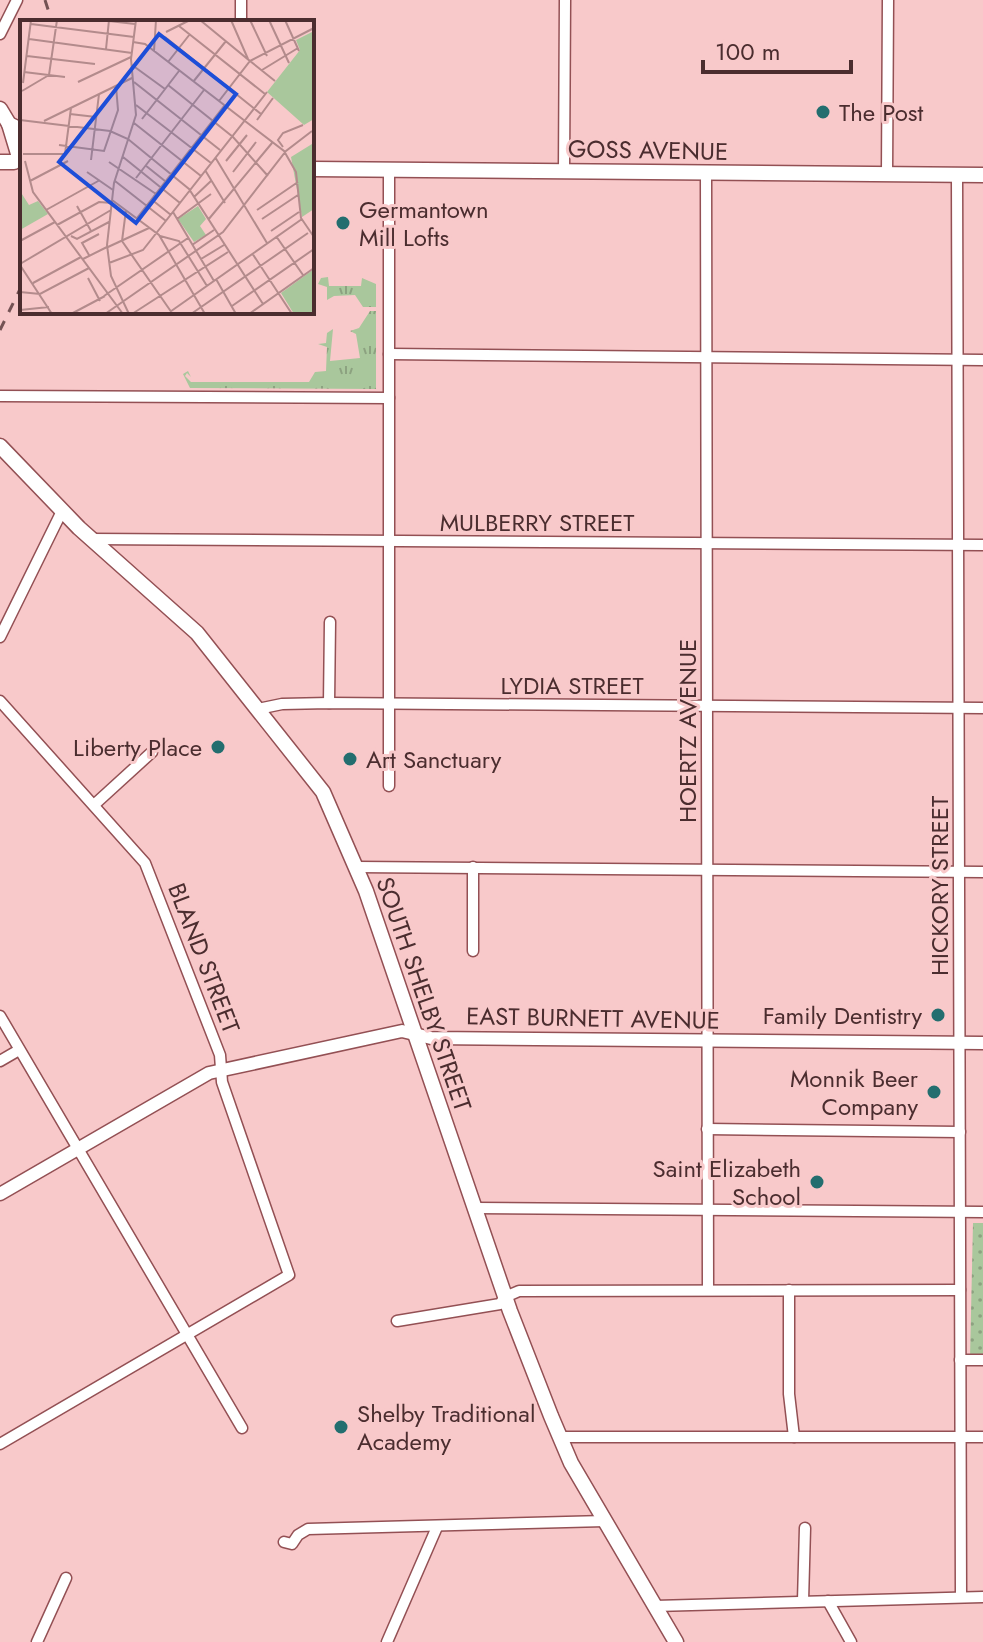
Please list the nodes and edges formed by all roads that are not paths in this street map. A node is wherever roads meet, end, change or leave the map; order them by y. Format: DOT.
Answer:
graph roads {
  1 [pos="17,0"];
  2 [pos="565,0"];
  3 [pos="888,0"];
  4 [pos="0,34"];
  5 [pos="0,109"];
  6 [pos="9,124"];
  7 [pos="20,136"];
  8 [pos="0,162"];
  9 [pos="314,169"];
  10 [pos="389,170"];
  11 [pos="564,171"];
  12 [pos="706,172"];
  13 [pos="887,174"];
  14 [pos="957,175"];
  15 [pos="983,175"];
  16 [pos="389,354"];
  17 [pos="706,358"];
  18 [pos="957,360"];
  19 [pos="983,360"];
  20 [pos="0,396"];
  21 [pos="389,398"];
  22 [pos="0,446"];
  23 [pos="62,511"];
  24 [pos="90,539"];
  25 [pos="389,540"];
  26 [pos="706,543"];
  27 [pos="958,545"];
  28 [pos="983,545"];
  29 [pos="330,622"];
  30 [pos="0,637"];
  31 [pos="0,701"];
  32 [pos="329,703"];
  33 [pos="390,704"];
  34 [pos="706,706"];
  35 [pos="958,708"];
  36 [pos="983,708"];
  37 [pos="258,709"];
  38 [pos="152,752"];
  39 [pos="389,786"];
  40 [pos="95,804"];
  41 [pos="357,867"];
  42 [pos="473,867"];
  43 [pos="706,869"];
  44 [pos="959,871"];
  45 [pos="983,872"];
  46 [pos="473,951"];
  47 [pos="0,1016"];
  48 [pos="416,1034"];
  49 [pos="707,1041"];
  50 [pos="959,1043"];
  51 [pos="983,1043"];
  52 [pos="19,1050"];
  53 [pos="0,1061"];
  54 [pos="221,1069"];
  55 [pos="707,1129"];
  56 [pos="960,1132"];
  57 [pos="78,1148"];
  58 [pos="0,1194"];
  59 [pos="476,1208"];
  60 [pos="708,1209"];
  61 [pos="960,1212"];
  62 [pos="983,1212"];
  63 [pos="708,1290"];
  64 [pos="789,1290"];
  65 [pos="960,1290"];
  66 [pos="505,1297"];
  67 [pos="397,1321"];
  68 [pos="186,1336"];
  69 [pos="960,1360"];
  70 [pos="983,1360"];
  71 [pos="242,1428"];
  72 [pos="560,1437"];
  73 [pos="794,1437"];
  74 [pos="961,1437"];
  75 [pos="983,1437"];
  76 [pos="0,1444"];
  77 [pos="605,1521"];
  78 [pos="437,1527"];
  79 [pos="805,1528"];
  80 [pos="284,1542"];
  81 [pos="66,1578"];
  82 [pos="961,1597"];
  83 [pos="983,1597"];
  84 [pos="803,1601"];
  85 [pos="828,1601"];
  86 [pos="655,1606"];
  87 [pos="671,1640"];
  88 [pos="37,1642"];
  89 [pos="387,1642"];
  90 [pos="851,1642"];
  1 -- 4 [label="street"];
  2 -- 11 [label="street"];
  3 -- 13 [label="street"];
  5 -- 6 [label="main road"];
  6 -- 7 [label="main road"];
  6 -- 8 [label="main road"];
  9 -- 10 [label="main road, GOSS AVENUE"];
  10 -- 11 [label="main road, GOSS AVENUE"];
  10 -- 16 [label="street"];
  11 -- 12 [label="main road, GOSS AVENUE"];
  12 -- 13 [label="main road, GOSS AVENUE"];
  12 -- 17 [label="street, HOERTZ AVENUE"];
  13 -- 14 [label="main road, GOSS AVENUE"];
  14 -- 15 [label="main road, GOSS AVENUE"];
  14 -- 18 [label="street, HICKORY STREET"];
  16 -- 17 [label="street"];
  16 -- 21 [label="street"];
  17 -- 18 [label="street"];
  17 -- 26 [label="street, HOERTZ AVENUE"];
  18 -- 19 [label="street"];
  18 -- 27 [label="street, HICKORY STREET"];
  20 -- 21 [label="street"];
  21 -- 25 [label="street"];
  22 -- 23 [label="main road, SOUTH SHELBY STREET"];
  23 -- 24 [label="main road, SOUTH SHELBY STREET"];
  23 -- 30 [label="street"];
  24 -- 25 [label="street, MULBERRY STREET"];
  24 -- 37 [label="main road, SOUTH SHELBY STREET"];
  25 -- 26 [label="street, MULBERRY STREET"];
  25 -- 33 [label="street"];
  26 -- 27 [label="street, MULBERRY STREET"];
  26 -- 34 [label="street, HOERTZ AVENUE"];
  27 -- 28 [label="street, MULBERRY STREET"];
  27 -- 35 [label="street, HICKORY STREET"];
  29 -- 32 [label="street"];
  31 -- 40 [label="street, BLAND STREET"];
  32 -- 33 [label="street, LYDIA STREET"];
  32 -- 37 [label="street, LYDIA STREET"];
  33 -- 34 [label="street, LYDIA STREET"];
  33 -- 39 [label="street"];
  34 -- 35 [label="street, LYDIA STREET"];
  34 -- 43 [label="street, HOERTZ AVENUE"];
  35 -- 36 [label="street, LYDIA STREET"];
  35 -- 44 [label="street, HICKORY STREET"];
  37 -- 41 [label="main road, SOUTH SHELBY STREET"];
  38 -- 40 [label="street"];
  40 -- 54 [label="street, BLAND STREET"];
  41 -- 42 [label="street"];
  41 -- 48 [label="main road, SOUTH SHELBY STREET"];
  42 -- 43 [label="street"];
  42 -- 46 [label="street"];
  43 -- 44 [label="street"];
  43 -- 49 [label="street, HOERTZ AVENUE"];
  44 -- 45 [label="street"];
  44 -- 50 [label="street, HICKORY STREET"];
  47 -- 52 [label="street"];
  48 -- 49 [label="street, EAST BURNETT AVENUE"];
  48 -- 54 [label="street, EAST BURNETT AVENUE"];
  48 -- 59 [label="main road, SOUTH SHELBY STREET"];
  49 -- 50 [label="street, EAST BURNETT AVENUE"];
  49 -- 55 [label="street, HOERTZ AVENUE"];
  50 -- 51 [label="street, EAST BURNETT AVENUE"];
  50 -- 56 [label="street, HICKORY STREET"];
  52 -- 53 [label="street"];
  52 -- 57 [label="street"];
  54 -- 57 [label="street, EAST BURNETT AVENUE"];
  54 -- 68 [label="street, BLAND STREET"];
  55 -- 56 [label="street"];
  55 -- 60 [label="street, HOERTZ AVENUE"];
  56 -- 61 [label="street, HICKORY STREET"];
  57 -- 58 [label="street, EAST BURNETT AVENUE"];
  57 -- 68 [label="street"];
  59 -- 60 [label="street"];
  59 -- 66 [label="main road, SOUTH SHELBY STREET"];
  60 -- 61 [label="street"];
  60 -- 63 [label="street, HOERTZ AVENUE"];
  61 -- 62 [label="street"];
  61 -- 65 [label="street, HICKORY STREET"];
  63 -- 64 [label="street"];
  63 -- 66 [label="street"];
  64 -- 65 [label="street"];
  64 -- 73 [label="street"];
  65 -- 69 [label="street, HICKORY STREET"];
  66 -- 67 [label="street"];
  66 -- 72 [label="main road, SOUTH SHELBY STREET"];
  68 -- 71 [label="street"];
  68 -- 76 [label="street"];
  69 -- 70 [label="street"];
  69 -- 74 [label="street, HICKORY STREET"];
  72 -- 73 [label="street"];
  72 -- 77 [label="main road, SOUTH SHELBY STREET"];
  73 -- 74 [label="street"];
  74 -- 75 [label="street"];
  74 -- 82 [label="street, HICKORY STREET"];
  77 -- 78 [label="street"];
  77 -- 86 [label="main road, SOUTH SHELBY STREET"];
  78 -- 80 [label="street"];
  78 -- 89 [label="street"];
  79 -- 84 [label="street"];
  81 -- 88 [label="street"];
  82 -- 83 [label="street"];
  82 -- 85 [label="street"];
  84 -- 85 [label="street"];
  84 -- 86 [label="street"];
  85 -- 90 [label="street"];
  86 -- 87 [label="main road, SOUTH SHELBY STREET"];
}
